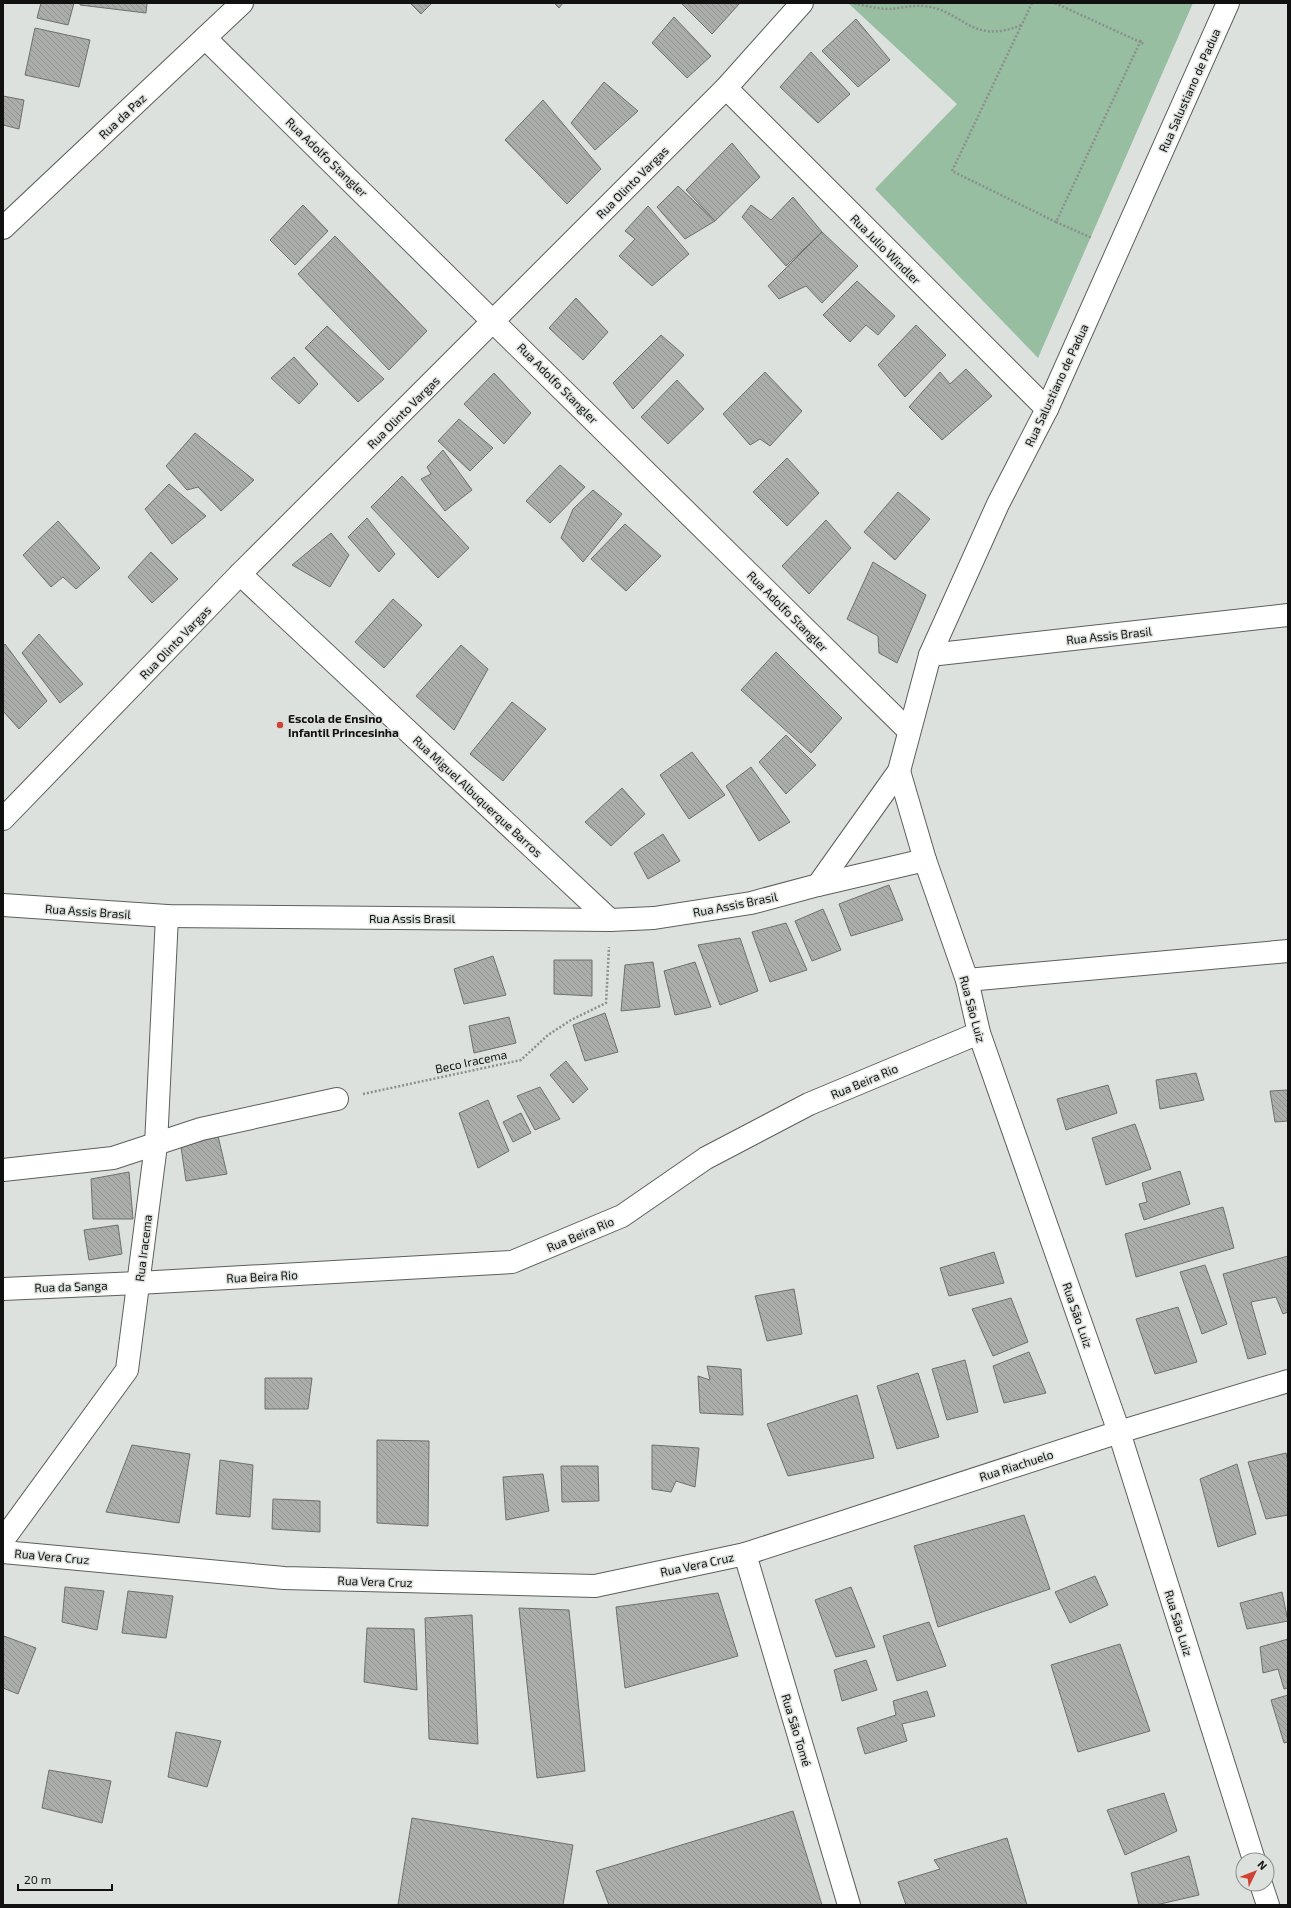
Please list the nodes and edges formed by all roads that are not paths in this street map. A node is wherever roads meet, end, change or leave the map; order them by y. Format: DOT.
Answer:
graph roads {
  1 [pos="242,3"];
  2 [pos="802,3"];
  3 [pos="1228,3"];
  4 [pos="205,38"];
  5 [pos="726,88"];
  6 [pos="8,218"];
  7 [pos="494,321"];
  8 [pos="1046,409"];
  9 [pos="240,574"];
  10 [pos="1288,615"];
  11 [pos="930,655"];
  12 [pos="910,731"];
  13 [pos="899,771"];
  14 [pos="3,819"];
  15 [pos="925,860"];
  16 [pos="818,885"];
  17 [pos="3,905"];
  18 [pos="167,916"];
  19 [pos="610,920"];
  20 [pos="1288,951"];
  21 [pos="967,980"];
  22 [pos="979,1033"];
  23 [pos="337,1099"];
  24 [pos="156,1145"];
  25 [pos="3,1170"];
  26 [pos="138,1283"];
  27 [pos="3,1289"];
  28 [pos="1288,1381"];
  29 [pos="1119,1432"];
  30 [pos="3,1540"];
  31 [pos="3,1552"];
  32 [pos="745,1554"];
  33 [pos="1251,1852"];
  34 [pos="1264,1892"];
  35 [pos="849,1905"];
  36 [pos="1268,1905"];
  1 -- 4 [label="street, Rua da Paz"];
  2 -- 5 [label="street, Rua Olinto Vargas"];
  3 -- 8 [label="street, Rua Salustiano de Padua"];
  4 -- 6 [label="street, Rua da Paz"];
  4 -- 7 [label="street, Rua Adolfo Stangler"];
  5 -- 7 [label="street, Rua Olinto Vargas"];
  5 -- 8 [label="street, Rua Julio Windler"];
  7 -- 9 [label="street, Rua Olinto Vargas"];
  7 -- 12 [label="street, Rua Adolfo Stangler"];
  8 -- 11 [label="street, Rua Salustiano de Padua"];
  9 -- 14 [label="street, Rua Olinto Vargas"];
  9 -- 19 [label="street, Rua Miguel Albuquerque Barros"];
  10 -- 11 [label="street, Rua Assis Brasil"];
  11 -- 12 [label="street, Rua Salustiano de Padua"];
  12 -- 13 [label="street, Rua Salustiano de Padua"];
  13 -- 15 [label="street, Rua São Luiz"];
  13 -- 16 [label="street"];
  15 -- 16 [label="street, Rua Assis Brasil"];
  15 -- 21 [label="street, Rua São Luiz"];
  16 -- 19 [label="street, Rua Assis Brasil"];
  17 -- 18 [label="street, Rua Assis Brasil"];
  18 -- 19 [label="street, Rua Assis Brasil"];
  18 -- 24 [label="street, Rua Iracema"];
  20 -- 21 [label="street"];
  21 -- 22 [label="street, Rua São Luiz"];
  22 -- 26 [label="street, Rua Beira Rio"];
  22 -- 29 [label="street, Rua São Luiz"];
  23 -- 24 [label="street"];
  24 -- 25 [label="street"];
  24 -- 26 [label="street, Rua Iracema"];
  26 -- 27 [label="street, Rua da Sanga"];
  26 -- 30 [label="street, Rua Iracema"];
  28 -- 29 [label="street, Rua Riachuelo"];
  29 -- 32 [label="street, Rua Riachuelo"];
  29 -- 33 [label="street, Rua São Luiz"];
  31 -- 32 [label="street, Rua Vera Cruz"];
  32 -- 35 [label="street, Rua São Tomé"];
  34 -- 36 [label="street"];
}
